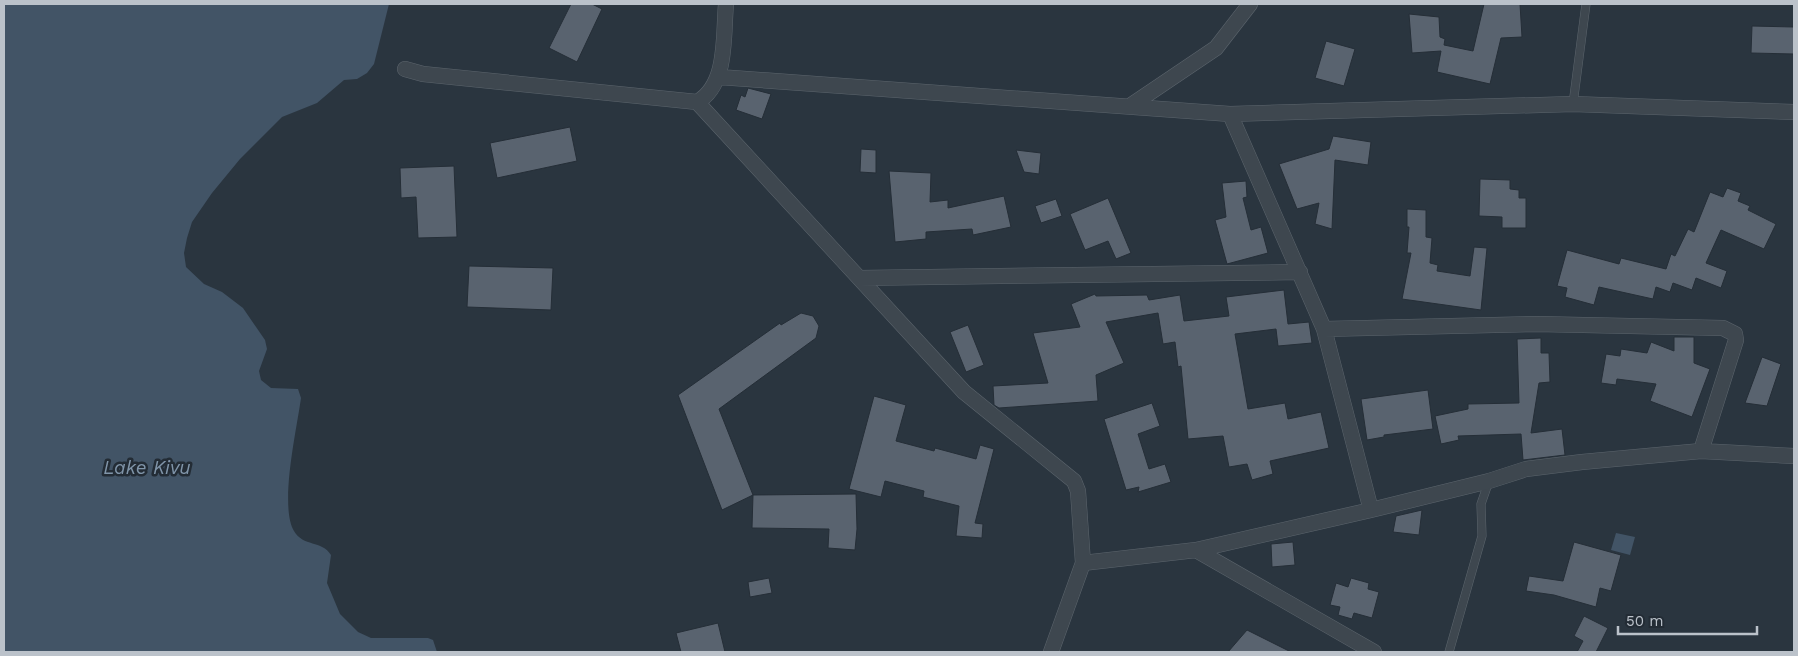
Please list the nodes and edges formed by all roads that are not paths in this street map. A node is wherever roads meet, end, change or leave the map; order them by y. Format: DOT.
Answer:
graph roads {
  1 [pos="726,4"];
  2 [pos="1250,4"];
  3 [pos="1586,4"];
  4 [pos="405,70"];
  5 [pos="719,77"];
  6 [pos="697,102"];
  7 [pos="1573,104"];
  8 [pos="1130,106"];
  9 [pos="1794,112"];
  10 [pos="1230,114"];
  11 [pos="1300,272"];
  12 [pos="859,278"];
  13 [pos="1324,329"];
  14 [pos="1701,452"];
  15 [pos="1794,456"];
  16 [pos="1489,481"];
  17 [pos="1371,510"];
  18 [pos="1196,550"];
  19 [pos="1083,563"];
  20 [pos="1051,652"];
  21 [pos="1374,652"];
  22 [pos="1449,652"];
  1 -- 5 [label="street"];
  2 -- 8 [label="street"];
  3 -- 7 [label="lane"];
  4 -- 6 [label="street"];
  5 -- 6 [label="street"];
  5 -- 8 [label="street"];
  6 -- 12 [label="street"];
  7 -- 9 [label="street"];
  7 -- 10 [label="street"];
  8 -- 10 [label="street"];
  10 -- 11 [label="street"];
  11 -- 12 [label="street"];
  11 -- 13 [label="street"];
  12 -- 19 [label="street"];
  13 -- 14 [label="street"];
  13 -- 17 [label="street"];
  14 -- 15 [label="street"];
  14 -- 16 [label="street"];
  16 -- 17 [label="street"];
  16 -- 22 [label="lane"];
  17 -- 18 [label="street"];
  18 -- 19 [label="street"];
  18 -- 21 [label="street"];
  19 -- 20 [label="street"];
}
